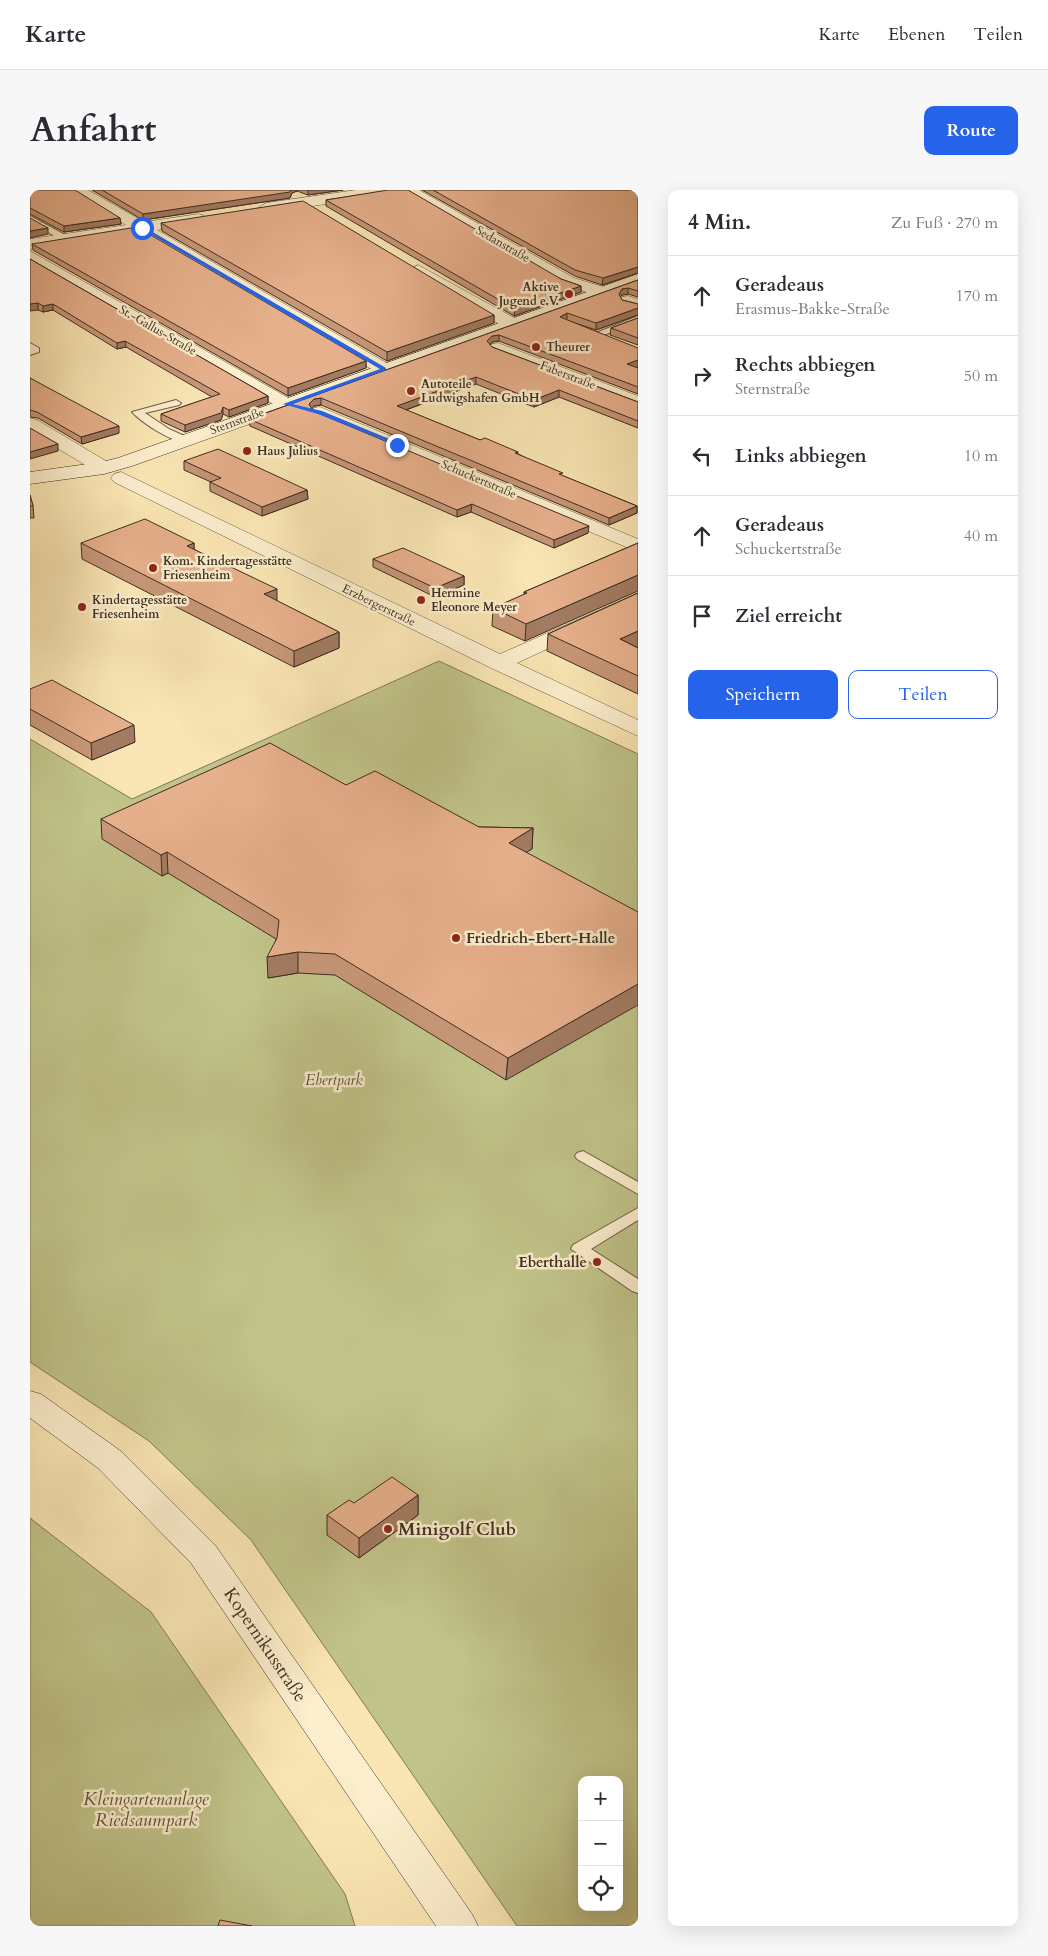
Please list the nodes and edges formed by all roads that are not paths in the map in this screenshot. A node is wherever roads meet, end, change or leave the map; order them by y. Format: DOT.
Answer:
graph roads {
  1 [pos="77,190"];
  2 [pos="284,190"];
  3 [pos="386,190"];
  4 [pos="408,190"];
  5 [pos="305,202"];
  6 [pos="247,211"];
  7 [pos="219,216"];
  8 [pos="328,216"];
  9 [pos="30,219"];
  10 [pos="142,228"];
  11 [pos="66,239"];
  12 [pos="30,244"];
  13 [pos="30,256"];
  14 [pos="407,264"];
  15 [pos="638,279"];
  16 [pos="605,300"];
  17 [pos="635,301"];
  18 [pos="638,319"];
  19 [pos="512,324"];
  20 [pos="471,338"];
  21 [pos="523,339"];
  22 [pos="613,341"];
  23 [pos="30,346"];
  24 [pos="498,348"];
  25 [pos="30,352"];
  26 [pos="479,355"];
  27 [pos="384,369"];
  28 [pos="348,402"];
  29 [pos="638,402"];
  30 [pos="176,403"];
  31 [pos="286,404"];
  32 [pos="320,412"];
  33 [pos="302,419"];
  34 [pos="30,424"];
  35 [pos="185,440"];
  36 [pos="104,468"];
  37 [pos="158,469"];
  38 [pos="30,478"];
  39 [pos="121,478"];
  40 [pos="30,489"];
  41 [pos="638,546"];
  42 [pos="638,599"];
  43 [pos="499,663"];
  44 [pos="638,730"];
  45 [pos="583,1156"];
  46 [pos="638,1189"];
  47 [pos="638,1213"];
  48 [pos="638,1287"];
  49 [pos="30,1402"];
  50 [pos="458,1926"];
  1 -- 10 [label="street"];
  2 -- 5 [label="street"];
  3 -- 5 [label="street"];
  4 -- 16 [label="street, Sedanstraße"];
  5 -- 6 [label="street"];
  5 -- 8 [label="street"];
  7 -- 10 [label="street"];
  9 -- 11 [label="lane"];
  10 -- 11 [label="street"];
  10 -- 27 [label="street"];
  11 -- 12 [label="street"];
  13 -- 31 [label="street, St.-Gallus-Straße"];
  14 -- 19 [label="street"];
  15 -- 16 [label="street, Sternstraße"];
  16 -- 17 [label="street, Sternstraße"];
  16 -- 19 [label="street, Sternstraße"];
  18 -- 22 [label="lane"];
  19 -- 20 [label="street, Sternstraße"];
  20 -- 24 [label="street, Faberstraße"];
  20 -- 27 [label="street, Sternstraße"];
  21 -- 24 [label="street"];
  23 -- 25 [label="lane"];
  24 -- 26 [label="street"];
  24 -- 29 [label="street, Faberstraße"];
  27 -- 31 [label="street, Sternstraße"];
  28 -- 32 [label="street"];
  30 -- 35 [label="lane"];
  31 -- 32 [label="street, St.-Gallus-Straße"];
  31 -- 35 [label="street, Sternstraße"];
  32 -- 33 [label="street"];
  32 -- 41 [label="street, Schuckertstraße"];
  34 -- 36 [label="street, Erzbergerstraße"];
  35 -- 36 [label="street, Sternstraße"];
  36 -- 38 [label="street, Sternstraße"];
  36 -- 39 [label="street, Erzbergerstraße"];
  37 -- 39 [label="street"];
  39 -- 40 [label="street"];
  39 -- 43 [label="street, Erzbergerstraße"];
  42 -- 43 [label="street"];
  43 -- 44 [label="street, Erzbergerstraße"];
  45 -- 46 [label="lane"];
  47 -- 48 [label="lane"];
  49 -- 50 [label="street, Kopernikusstraße"];
}
